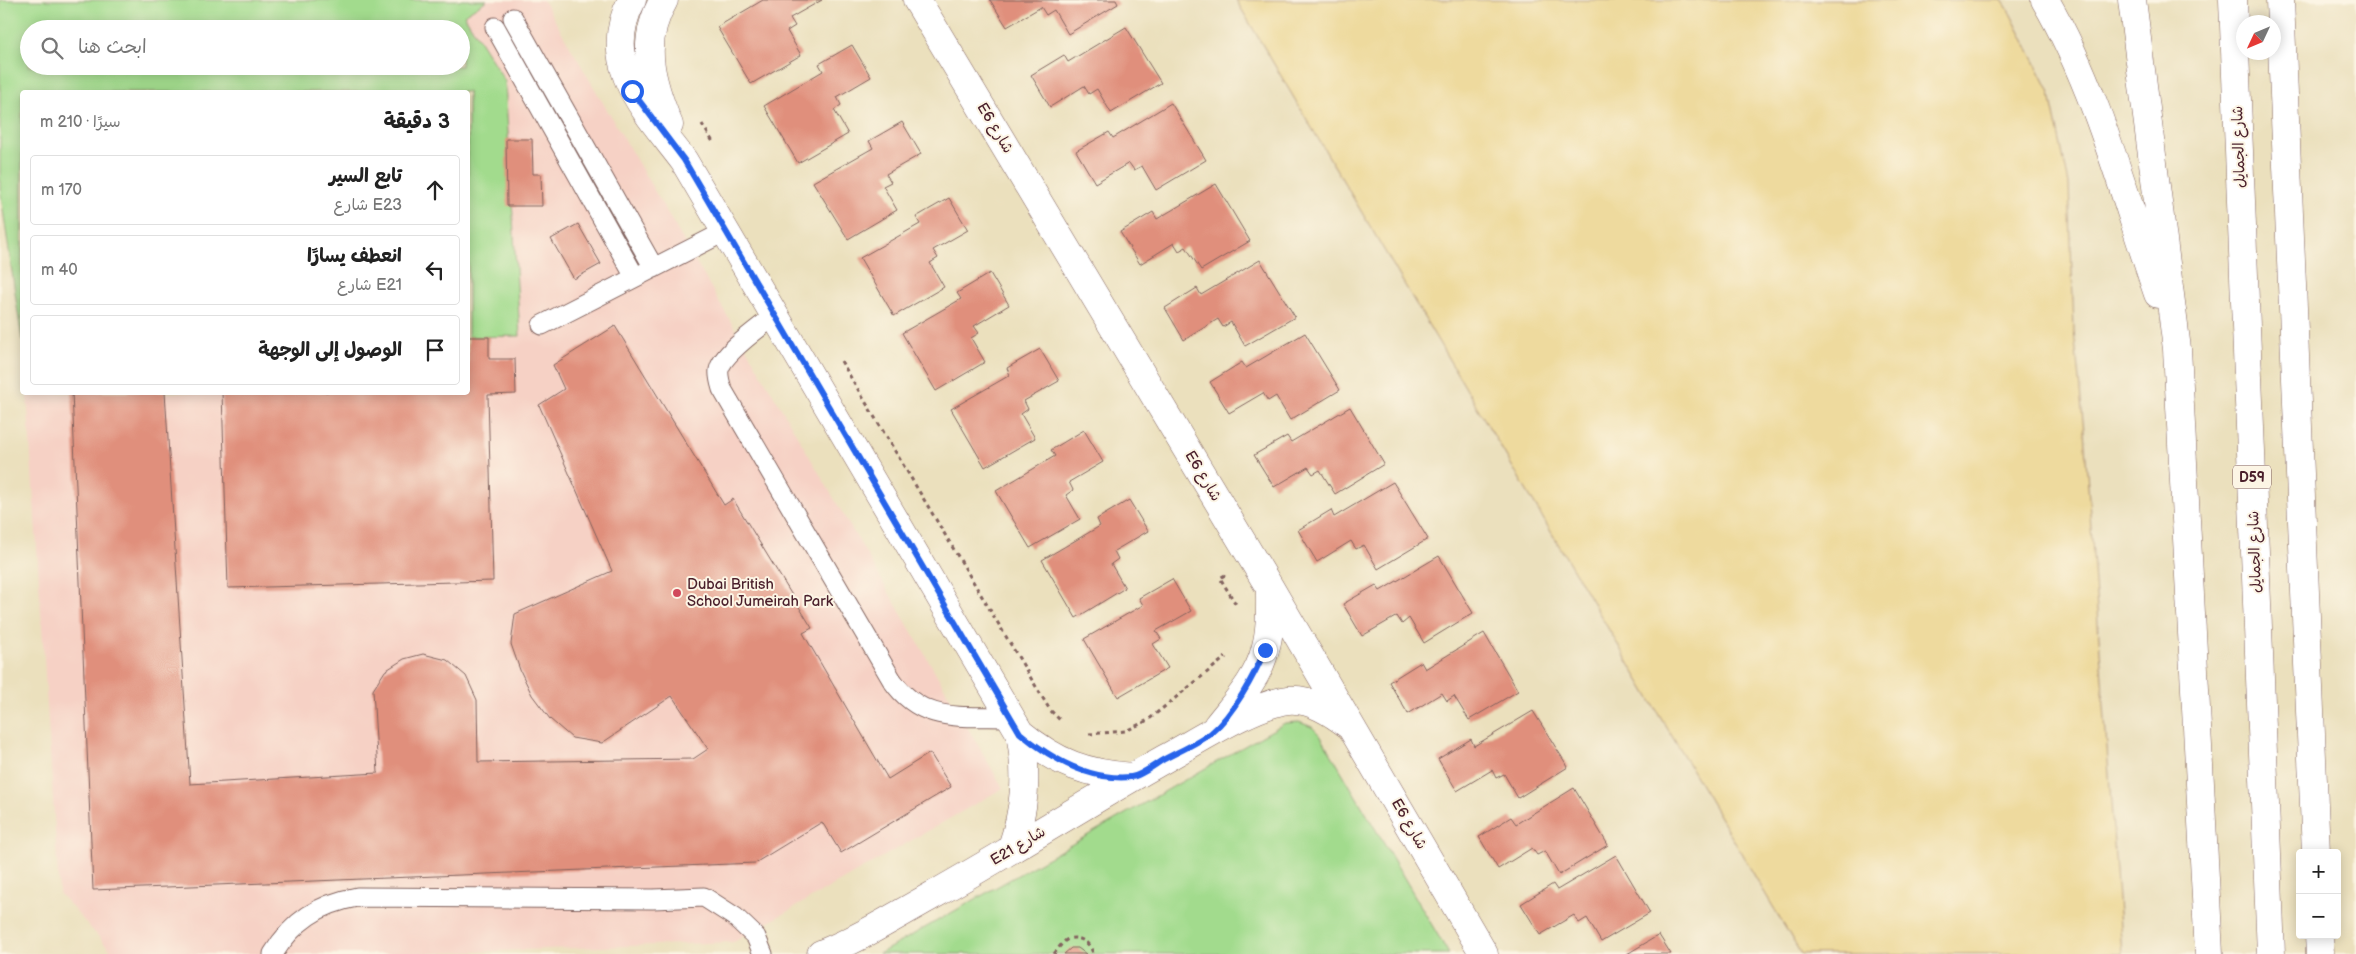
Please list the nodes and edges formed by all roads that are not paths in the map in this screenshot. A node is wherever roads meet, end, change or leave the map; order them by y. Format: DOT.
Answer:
graph roads {
  1 [pos="632,0"];
  2 [pos="664,0"];
  3 [pos="917,0"];
  4 [pos="2045,0"];
  5 [pos="2132,0"];
  6 [pos="2233,0"];
  7 [pos="2280,0"];
  8 [pos="513,18"];
  9 [pos="495,27"];
  10 [pos="684,160"];
  11 [pos="726,231"];
  12 [pos="654,268"];
  13 [pos="635,277"];
  14 [pos="775,315"];
  15 [pos="542,325"];
  16 [pos="2177,349"];
  17 [pos="1270,588"];
  18 [pos="1015,725"];
  19 [pos="1354,729"];
  20 [pos="1211,732"];
  21 [pos="1133,777"];
  22 [pos="2316,849"];
  23 [pos="1011,850"];
  24 [pos="2319,939"];
  25 [pos="273,954"];
  26 [pos="763,954"];
  27 [pos="821,954"];
  28 [pos="1484,954"];
  29 [pos="2209,954"];
  30 [pos="2271,954"];
  31 [pos="2320,954"];
  1 -- 10 [label="street"];
  2 -- 10 [label="street"];
  3 -- 17 [label="street, E6 شارع"];
  4 -- 16 [label="street"];
  5 -- 16 [label="street"];
  6 -- 30 [label="street, شارع الجمايل / D59"];
  7 -- 22 [label="street"];
  8 -- 12 [label="lane"];
  9 -- 13 [label="lane"];
  10 -- 11 [label="street"];
  11 -- 12 [label="lane"];
  11 -- 14 [label="street"];
  12 -- 13 [label="lane"];
  13 -- 15 [label="lane"];
  14 -- 18 [label="street"];
  14 -- 18 [label="lane"];
  16 -- 29 [label="street"];
  17 -- 19 [label="street, E6 شارع"];
  17 -- 20 [label="street, E21 شارع"];
  18 -- 21 [label="street"];
  18 -- 23 [label="street"];
  19 -- 20 [label="street, E21 شارع"];
  19 -- 28 [label="street, E6 شارع"];
  20 -- 21 [label="street, E21 شارع"];
  21 -- 23 [label="street, E21 شارع"];
  23 -- 27 [label="street, E21 شارع"];
  24 -- 31 [label="street"];
  25 -- 26 [label="lane"];
}
